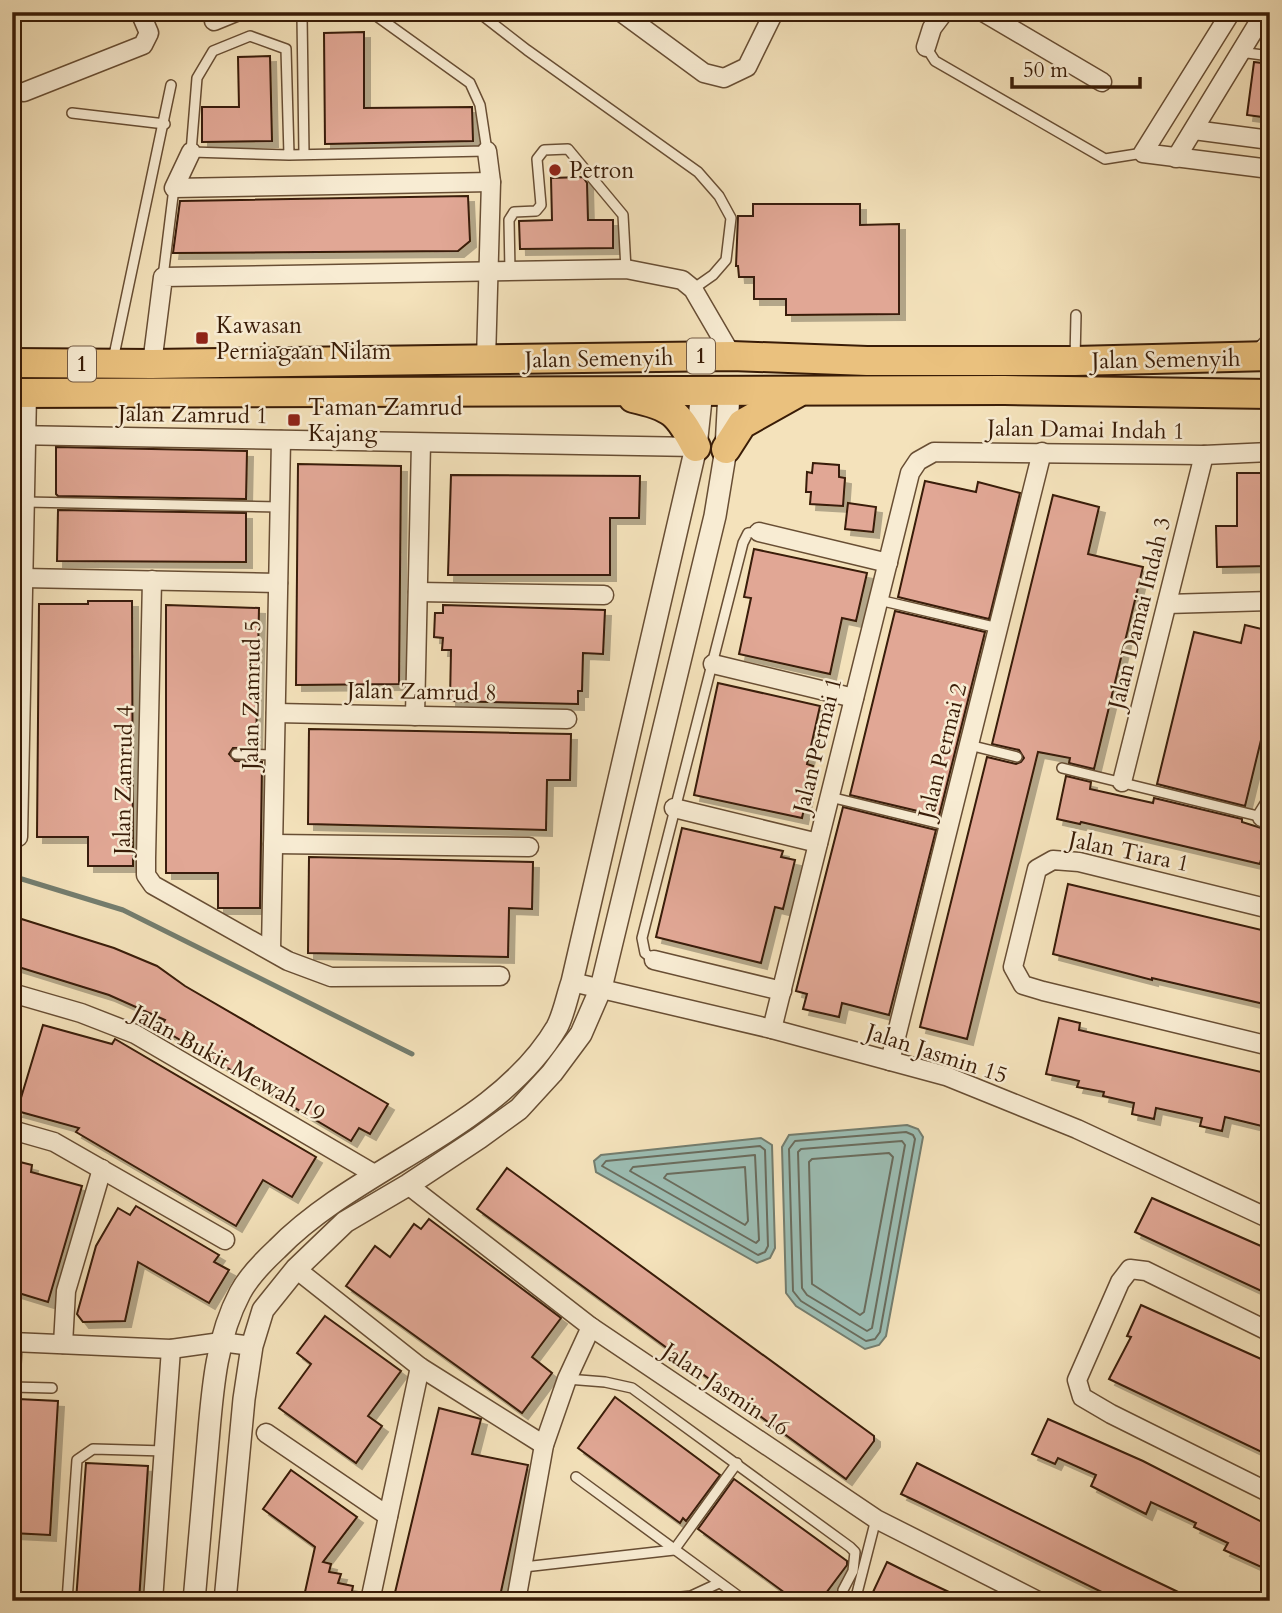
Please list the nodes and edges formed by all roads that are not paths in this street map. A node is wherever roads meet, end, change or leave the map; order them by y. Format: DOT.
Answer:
graph roads {
  1 [pos="140,12"];
  2 [pos="236,12"];
  3 [pos="312,12"];
  4 [pos="370,12"];
  5 [pos="478,12"];
  6 [pos="621,12"];
  7 [pos="775,12"];
  8 [pos="943,12"];
  9 [pos="983,12"];
  10 [pos="1230,13"];
  11 [pos="1260,20"];
  12 [pos="214,21"];
  13 [pos="926,47"];
  14 [pos="1240,52"];
  15 [pos="1270,56"];
  16 [pos="1102,82"];
  17 [pos="172,85"];
  18 [pos="287,90"];
  19 [pos="303,90"];
  20 [pos="24,92"];
  21 [pos="72,113"];
  22 [pos="165,124"];
  23 [pos="1194,130"];
  24 [pos="1270,140"];
  25 [pos="487,151"];
  26 [pos="191,152"];
  27 [pos="1143,153"];
  28 [pos="304,154"];
  29 [pos="289,155"];
  30 [pos="1176,158"];
  31 [pos="1270,169"];
  32 [pos="491,182"];
  33 [pos="174,188"];
  34 [pos="626,269"];
  35 [pos="488,271"];
  36 [pos="510,271"];
  37 [pos="163,277"];
  38 [pos="693,289"];
  39 [pos="1076,315"];
  40 [pos="1270,336"];
  41 [pos="732,356"];
  42 [pos="1259,356"];
  43 [pos="486,360"];
  44 [pos="535,360"];
  45 [pos="1075,360"];
  46 [pos="867,361"];
  47 [pos="12,363"];
  48 [pos="113,364"];
  49 [pos="152,365"];
  50 [pos="716,387"];
  51 [pos="799,391"];
  52 [pos="609,392"];
  53 [pos="20,393"];
  54 [pos="1270,394"];
  55 [pos="19,435"];
  56 [pos="281,440"];
  57 [pos="421,443"];
  58 [pos="696,447"];
  59 [pos="726,449"];
  60 [pos="1042,452"];
  61 [pos="1270,452"];
  62 [pos="1204,455"];
  63 [pos="911,473"];
  64 [pos="25,502"];
  65 [pos="280,507"];
  66 [pos="760,531"];
  67 [pos="888,563"];
  68 [pos="18,578"];
  69 [pos="152,580"];
  70 [pos="278,583"];
  71 [pos="418,592"];
  72 [pos="604,595"];
  73 [pos="879,600"];
  74 [pos="1270,601"];
  75 [pos="1167,604"];
  76 [pos="998,628"];
  77 [pos="713,664"];
  78 [pos="854,698"];
  79 [pos="276,713"];
  80 [pos="415,716"];
  81 [pos="567,719"];
  82 [pos="969,745"];
  83 [pos="236,754"];
  84 [pos="275,755"];
  85 [pos="1017,757"];
  86 [pos="1062,768"];
  87 [pos="1122,782"];
  88 [pos="830,797"];
  89 [pos="674,808"];
  90 [pos="1266,811"];
  91 [pos="948,826"];
  92 [pos="18,837"];
  93 [pos="818,843"];
  94 [pos="273,844"];
  95 [pos="529,847"];
  96 [pos="1270,909"];
  97 [pos="271,950"];
  98 [pos="654,960"];
  99 [pos="500,976"];
  100 [pos="572,982"];
  101 [pos="601,988"];
  102 [pos="782,991"];
  103 [pos="15,994"];
  104 [pos="12,1013"];
  105 [pos="772,1029"];
  106 [pos="1270,1046"];
  107 [pos="890,1061"];
  108 [pos="12,1130"];
  109 [pos="102,1169"];
  110 [pos="376,1175"];
  111 [pos="408,1185"];
  112 [pos="1270,1219"];
  113 [pos="225,1241"];
  114 [pos="296,1269"];
  115 [pos="591,1327"];
  116 [pos="1270,1332"];
  117 [pos="15,1342"];
  118 [pos="220,1342"];
  119 [pos="62,1344"];
  120 [pos="252,1346"];
  121 [pos="171,1349"];
  122 [pos="420,1367"];
  123 [pos="567,1379"];
  124 [pos="14,1387"];
  125 [pos="52,1388"];
  126 [pos="266,1433"];
  127 [pos="544,1445"];
  128 [pos="164,1451"];
  129 [pos="737,1463"];
  130 [pos="576,1477"];
  131 [pos="1270,1493"];
  132 [pos="388,1516"];
  133 [pos="876,1519"];
  134 [pos="674,1550"];
  135 [pos="524,1567"];
  136 [pos="719,1583"];
  137 [pos="843,1590"];
  138 [pos="67,1601"];
  139 [pos="153,1601"];
  140 [pos="194,1601"];
  141 [pos="225,1601"];
  142 [pos="370,1601"];
  143 [pos="516,1601"];
  144 [pos="643,1601"];
  145 [pos="745,1601"];
  146 [pos="855,1601"];
  147 [pos="1038,1601"];
  1 -- 20 [label="street"];
  2 -- 12 [label="street"];
  3 -- 19 [label="lane"];
  4 -- 25 [label="lane"];
  5 -- 38 [label="lane"];
  6 -- 7 [label="street"];
  8 -- 13 [label="street"];
  9 -- 16 [label="street"];
  10 -- 11 [label="street"];
  10 -- 27 [label="street"];
  11 -- 14 [label="street"];
  13 -- 27 [label="lane"];
  14 -- 15 [label="lane"];
  14 -- 23 [label="street"];
  17 -- 22 [label="lane"];
  18 -- 19 [label="lane"];
  18 -- 26 [label="lane"];
  18 -- 29 [label="lane"];
  19 -- 28 [label="lane"];
  21 -- 22 [label="lane"];
  22 -- 48 [label="lane"];
  23 -- 24 [label="street"];
  23 -- 30 [label="street"];
  25 -- 28 [label="lane"];
  25 -- 32 [label="street"];
  26 -- 29 [label="lane"];
  26 -- 33 [label="street"];
  27 -- 30 [label="street"];
  28 -- 29 [label="lane"];
  30 -- 31 [label="street"];
  32 -- 33 [label="street"];
  32 -- 35 [label="street"];
  33 -- 37 [label="lane"];
  34 -- 36 [label="street"];
  34 -- 36 [label="lane"];
  34 -- 38 [label="street"];
  35 -- 36 [label="street"];
  35 -- 37 [label="street"];
  35 -- 43 [label="street"];
  37 -- 49 [label="street"];
  38 -- 41 [label="street"];
  39 -- 45 [label="lane"];
  40 -- 42 [label="lane"];
  41 -- 44 [label="main road, Jalan Semenyih / 1"];
  41 -- 46 [label="main road, Jalan Semenyih / 1"];
  42 -- 45 [label="main road, Jalan Semenyih / 1"];
  43 -- 44 [label="main road, Jalan Semenyih / 1"];
  43 -- 49 [label="main road, Jalan Semenyih / 1"];
  44 -- 50 [label="main road"];
  45 -- 46 [label="main road, Jalan Semenyih / 1"];
  46 -- 50 [label="main road"];
  47 -- 48 [label="main road, Jalan Semenyih / 1"];
  48 -- 49 [label="main road, Jalan Semenyih / 1"];
  50 -- 51 [label="main road, Jalan Semenyih / 1"];
  50 -- 52 [label="main road, Jalan Semenyih / 1"];
  50 -- 58 [label="street"];
  50 -- 59 [label="street"];
  51 -- 54 [label="main road, Jalan Semenyih / 1"];
  51 -- 59 [label="main road"];
  52 -- 53 [label="main road, Jalan Semenyih / 1"];
  52 -- 58 [label="main road"];
  53 -- 55 [label="street"];
  55 -- 56 [label="street, Jalan Zamrud 1"];
  55 -- 64 [label="street"];
  56 -- 57 [label="street, Jalan Zamrud 1"];
  56 -- 65 [label="street, Jalan Zamrud 5"];
  57 -- 58 [label="street, Jalan Zamrud 1"];
  57 -- 71 [label="street"];
  58 -- 100 [label="street"];
  59 -- 101 [label="street"];
  60 -- 62 [label="street, Jalan Damai Indah 1"];
  60 -- 63 [label="street, Jalan Damai Indah 1"];
  60 -- 76 [label="street, Jalan Permai 2"];
  61 -- 62 [label="street, Jalan Damai Indah 1"];
  62 -- 75 [label="street, Jalan Damai Indah 3"];
  63 -- 67 [label="street, Jalan Permai 1"];
  64 -- 65 [label="lane"];
  64 -- 68 [label="street"];
  65 -- 70 [label="street, Jalan Zamrud 5"];
  66 -- 67 [label="street"];
  66 -- 77 [label="lane"];
  67 -- 73 [label="street, Jalan Permai 1"];
  68 -- 69 [label="street"];
  68 -- 92 [label="street"];
  69 -- 70 [label="street"];
  69 -- 97 [label="street, Jalan Zamrud 4"];
  70 -- 79 [label="street, Jalan Zamrud 5"];
  71 -- 72 [label="street"];
  71 -- 80 [label="street"];
  73 -- 76 [label="lane"];
  73 -- 78 [label="street, Jalan Permai 1"];
  74 -- 75 [label="street"];
  75 -- 87 [label="street, Jalan Damai Indah 3"];
  76 -- 82 [label="street, Jalan Permai 2"];
  77 -- 78 [label="street"];
  77 -- 89 [label="lane"];
  78 -- 88 [label="street, Jalan Permai 1"];
  79 -- 80 [label="street, Jalan Zamrud 8"];
  79 -- 84 [label="street, Jalan Zamrud 5"];
  80 -- 81 [label="street, Jalan Zamrud 8"];
  82 -- 85 [label="lane"];
  82 -- 91 [label="street, Jalan Permai 2"];
  83 -- 84 [label="lane"];
  84 -- 94 [label="street, Jalan Zamrud 5"];
  86 -- 87 [label="lane"];
  87 -- 90 [label="lane"];
  88 -- 91 [label="lane"];
  88 -- 93 [label="street, Jalan Permai 1"];
  89 -- 93 [label="street"];
  89 -- 98 [label="lane"];
  91 -- 107 [label="street, Jalan Permai 2"];
  93 -- 102 [label="street, Jalan Permai 1"];
  94 -- 95 [label="street"];
  94 -- 97 [label="street, Jalan Zamrud 5"];
  96 -- 106 [label="street, Jalan Tiara 1"];
  97 -- 99 [label="street, Jalan Zamrud 4"];
  98 -- 102 [label="street"];
  100 -- 101 [label="street, Jalan Jasmin 15"];
  100 -- 110 [label="street"];
  101 -- 105 [label="street, Jalan Jasmin 15"];
  101 -- 111 [label="street"];
  102 -- 105 [label="street, Jalan Permai 1"];
  103 -- 104 [label="street"];
  103 -- 110 [label="street, Jalan Bukit Mewah 19"];
  105 -- 107 [label="street, Jalan Jasmin 15"];
  107 -- 112 [label="street, Jalan Jasmin 15"];
  108 -- 109 [label="street"];
  109 -- 113 [label="street"];
  109 -- 119 [label="street"];
  110 -- 118 [label="street"];
  111 -- 114 [label="street"];
  111 -- 115 [label="street, Jalan Jasmin 16"];
  114 -- 120 [label="street"];
  114 -- 122 [label="street"];
  115 -- 123 [label="street"];
  115 -- 133 [label="street, Jalan Jasmin 16"];
  116 -- 131 [label="street"];
  117 -- 119 [label="street"];
  117 -- 124 [label="lane"];
  118 -- 120 [label="street"];
  118 -- 121 [label="street"];
  118 -- 140 [label="street"];
  119 -- 121 [label="street"];
  120 -- 141 [label="street"];
  121 -- 128 [label="street"];
  122 -- 127 [label="street"];
  122 -- 132 [label="street"];
  123 -- 127 [label="street"];
  123 -- 129 [label="lane"];
  124 -- 125 [label="lane"];
  126 -- 132 [label="street"];
  127 -- 135 [label="street"];
  128 -- 138 [label="lane"];
  128 -- 139 [label="street"];
  129 -- 134 [label="lane"];
  129 -- 137 [label="lane"];
  130 -- 134 [label="lane"];
  132 -- 142 [label="street"];
  133 -- 146 [label="lane"];
  133 -- 147 [label="street, Jalan Jasmin 16"];
  134 -- 135 [label="lane"];
  134 -- 136 [label="lane"];
  135 -- 143 [label="street"];
  136 -- 144 [label="lane"];
  136 -- 145 [label="lane"];
}
